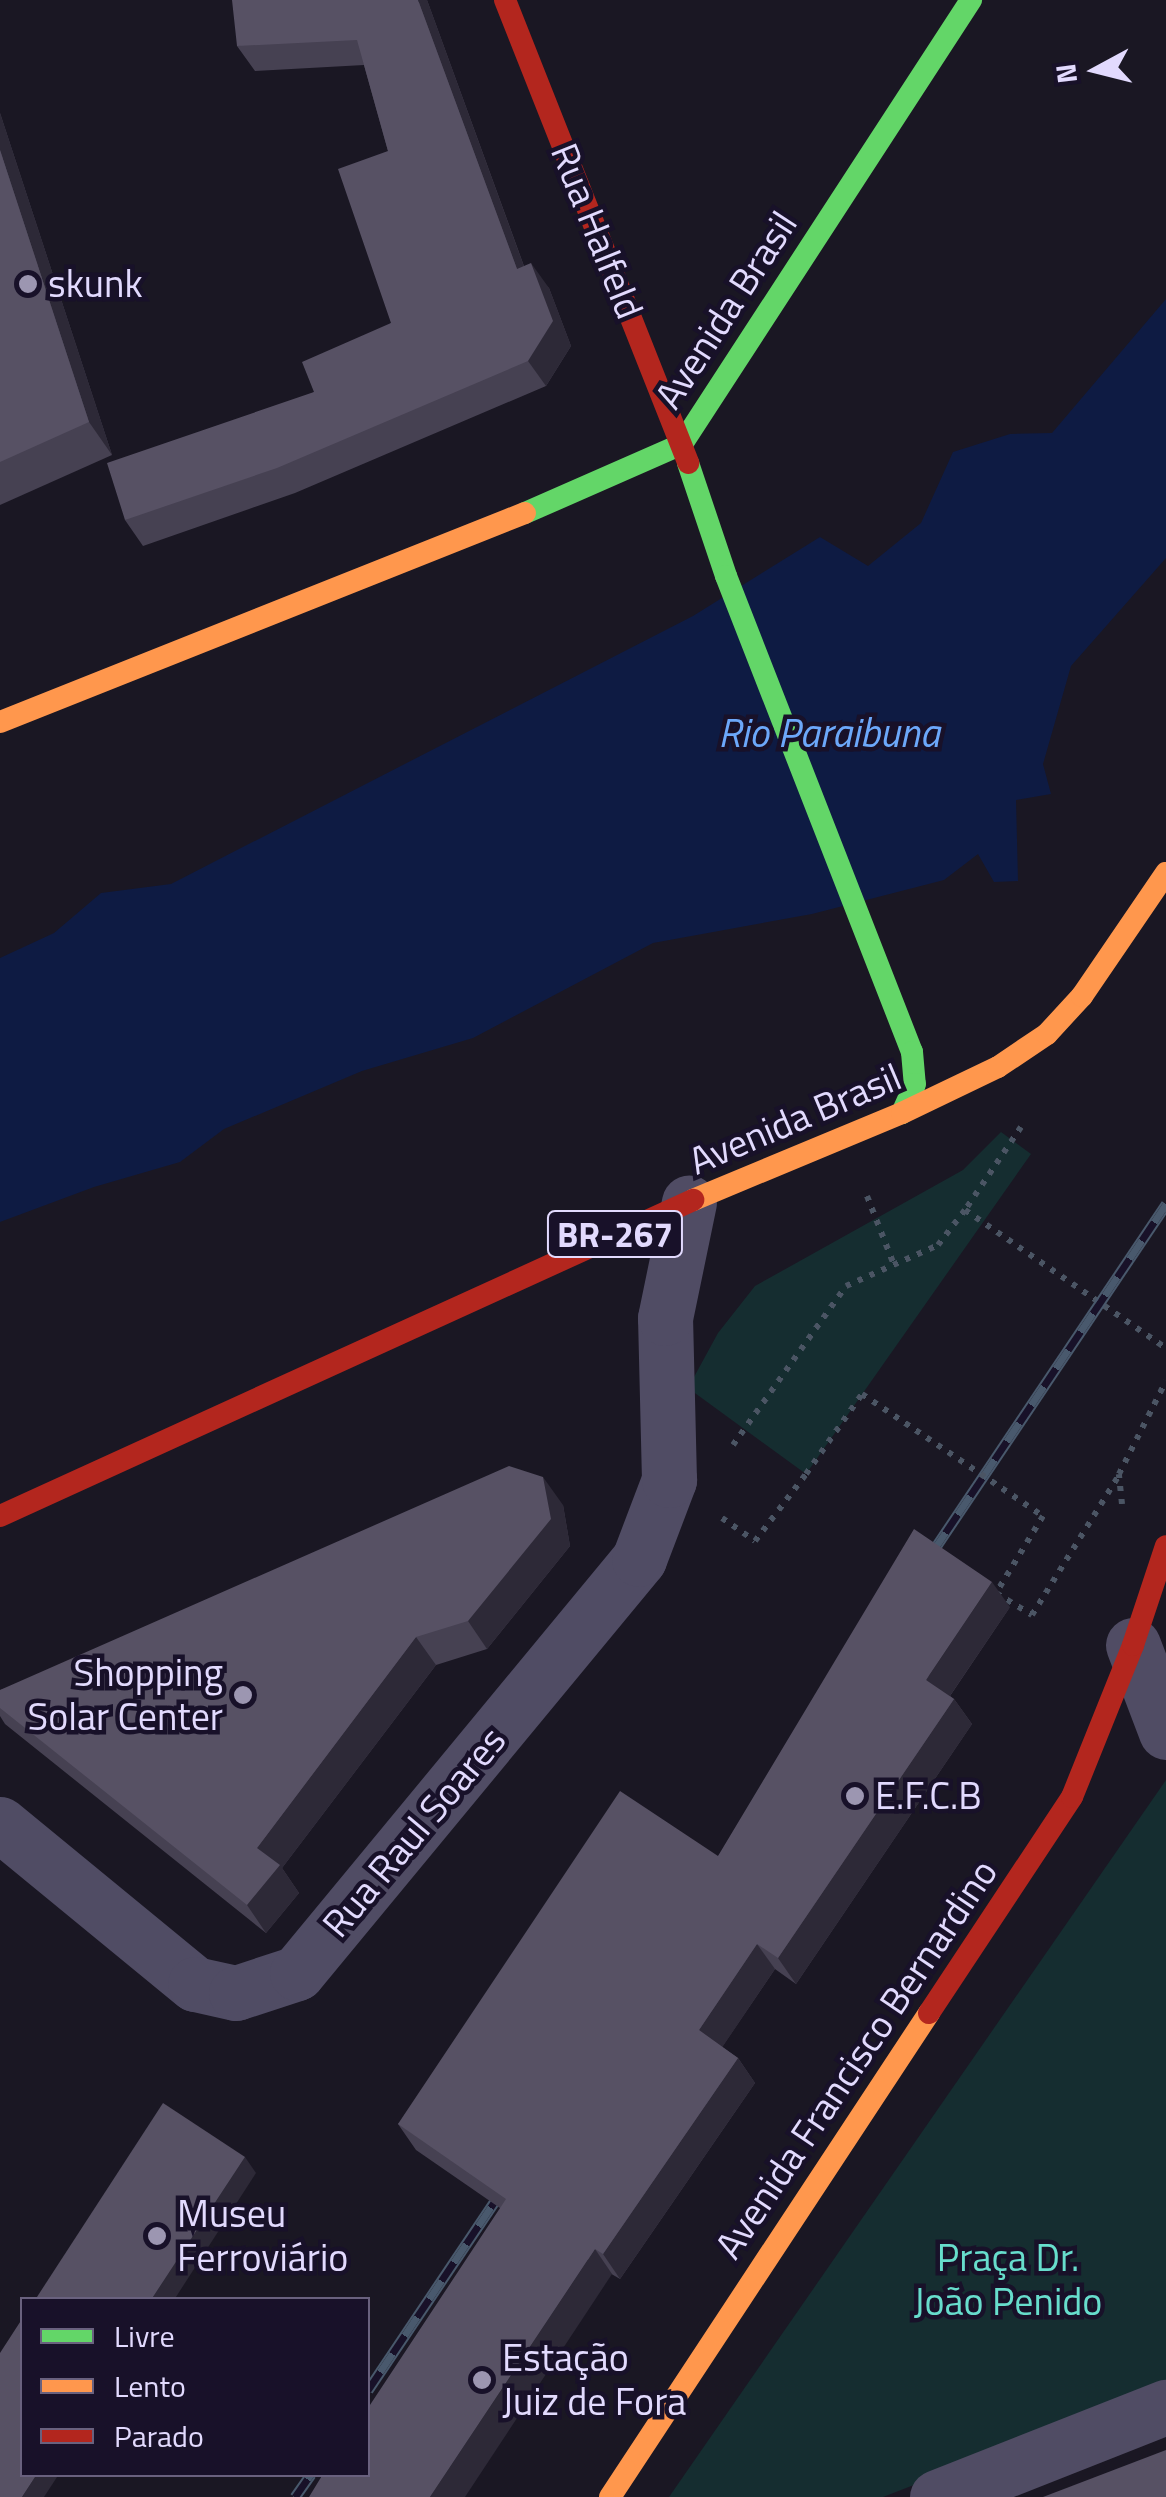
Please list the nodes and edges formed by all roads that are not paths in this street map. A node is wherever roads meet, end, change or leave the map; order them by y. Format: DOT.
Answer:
graph roads {
  1 [pos="505,0"];
  2 [pos="971,0"];
  3 [pos="682,444"];
  4 [pos="0,722"];
  5 [pos="1166,873"];
  6 [pos="902,1113"];
  7 [pos="689,1202"];
  8 [pos="0,1516"];
  9 [pos="1166,1546"];
  10 [pos="1132,1645"];
  11 [pos="1166,1732"];
  12 [pos="0,1824"];
  13 [pos="1166,2408"];
  14 [pos="610,2497"];
  15 [pos="938,2497"];
  1 -- 3 [label="main road, Rua Halfeld"];
  2 -- 3 [label="main road, Avenida Brasil"];
  3 -- 4 [label="main road, Avenida Brasil"];
  3 -- 6 [label="main road, Rua Halfeld"];
  5 -- 6 [label="main road, Avenida Brasil / BR-267"];
  6 -- 7 [label="main road, Avenida Brasil / BR-267"];
  7 -- 8 [label="main road, Avenida Brasil / BR-267"];
  7 -- 12 [label="street, Rua Raul Soares"];
  9 -- 10 [label="main road, Avenida Francisco Bernardino"];
  10 -- 11 [label="street"];
  10 -- 14 [label="main road, Avenida Francisco Bernardino"];
  13 -- 15 [label="street"];
}
